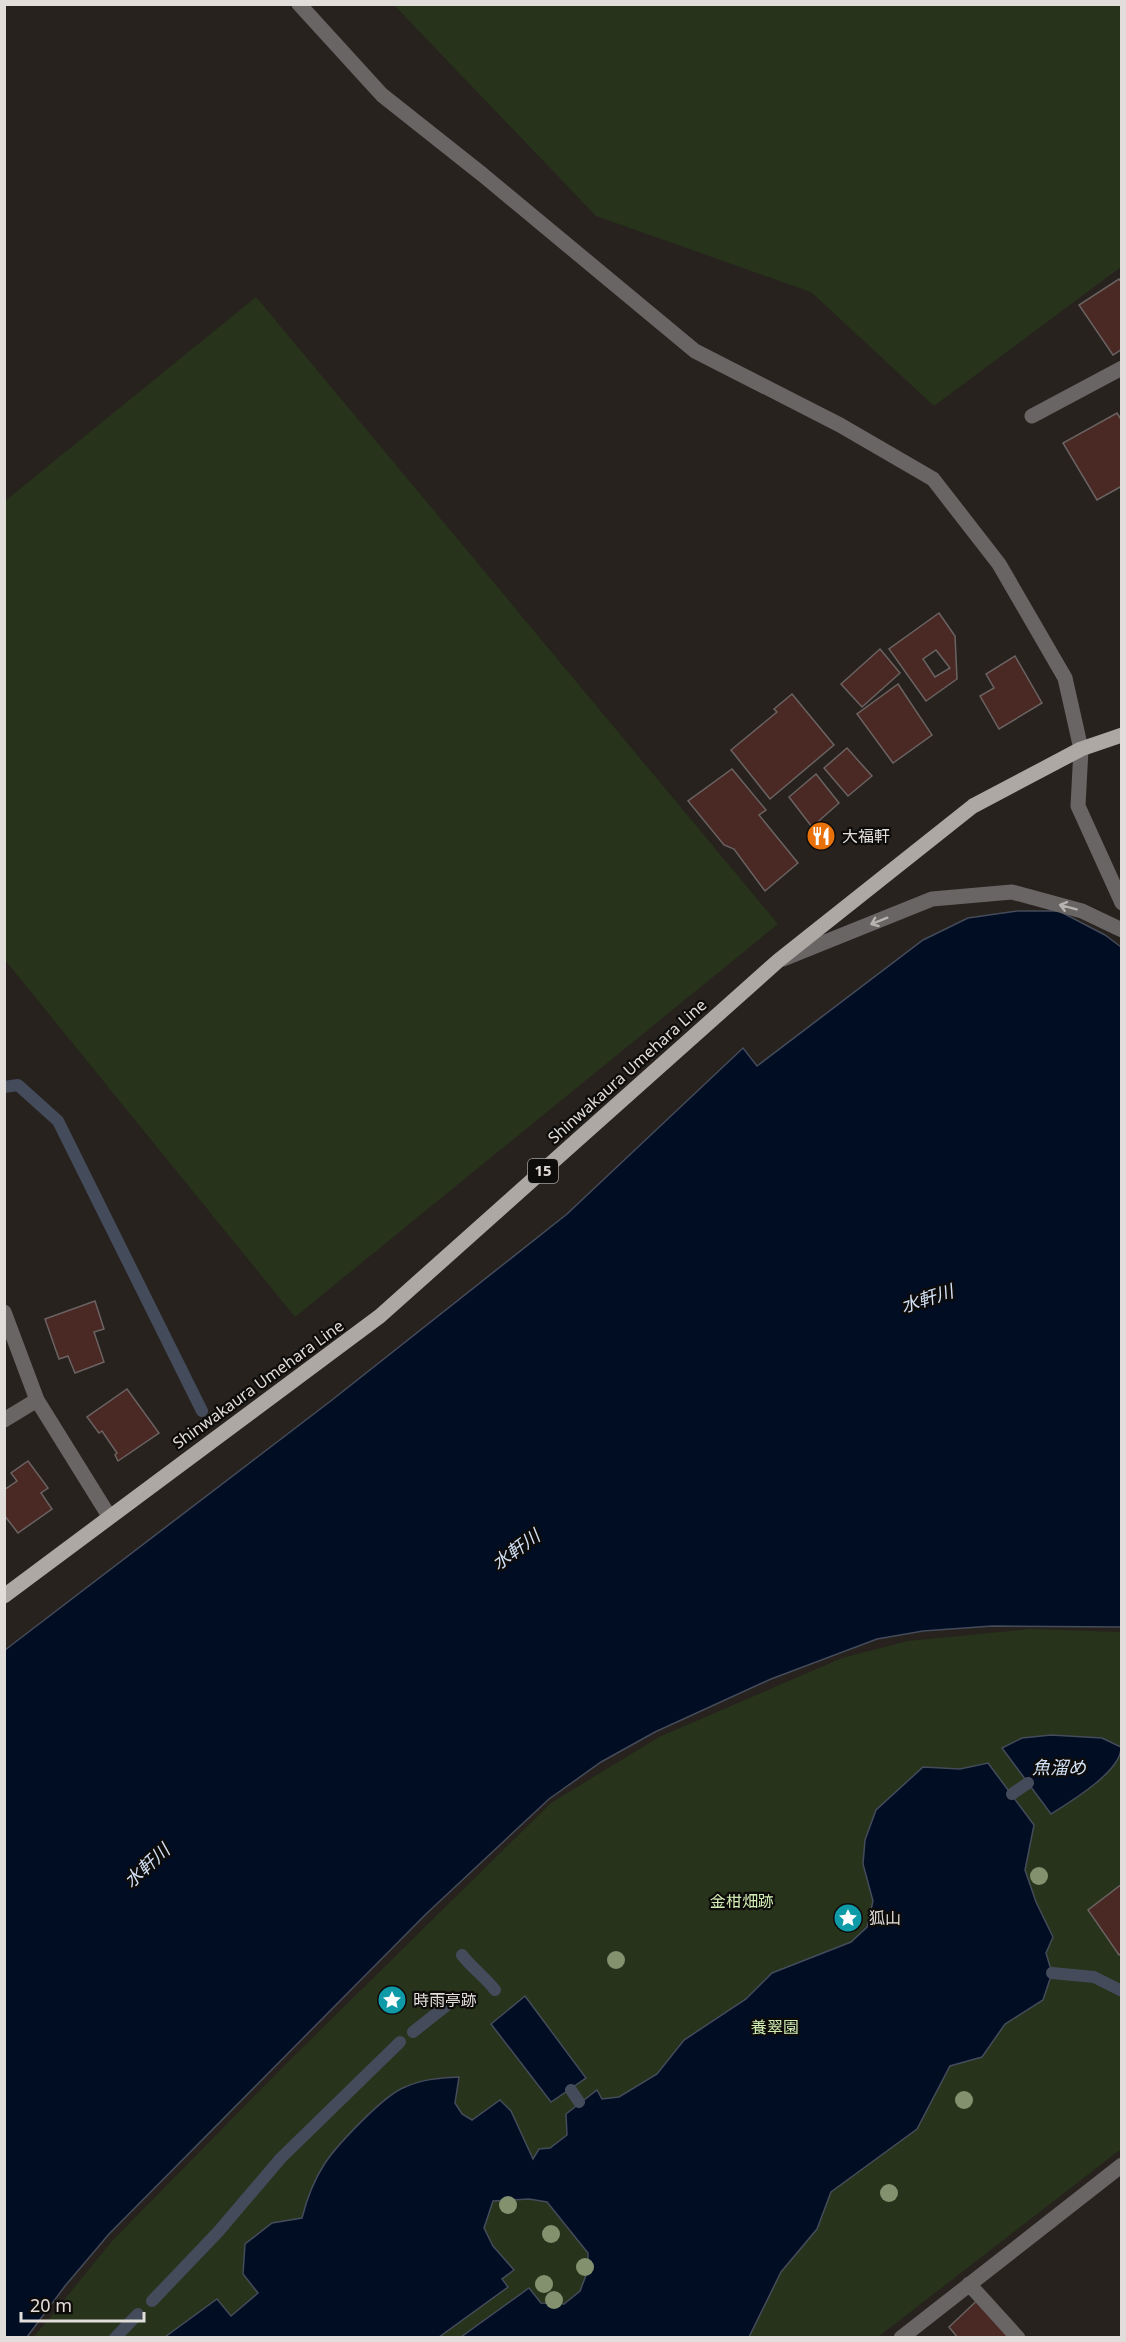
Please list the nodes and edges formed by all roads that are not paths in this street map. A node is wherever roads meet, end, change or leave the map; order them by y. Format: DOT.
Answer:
graph roads {
  1 [pos="299,4"];
  2 [pos="1120,372"];
  3 [pos="1032,416"];
  4 [pos="1122,735"];
  5 [pos="1081,749"];
  6 [pos="1122,903"];
  7 [pos="1122,930"];
  8 [pos="779,960"];
  9 [pos="4,1312"];
  10 [pos="37,1400"];
  11 [pos="4,1420"];
  12 [pos="109,1516"];
  13 [pos="4,1596"];
  14 [pos="1122,2165"];
  15 [pos="969,2284"];
  16 [pos="901,2337"];
  17 [pos="1018,2337"];
  1 -- 5 [label="street"];
  2 -- 3 [label="street"];
  4 -- 5 [label="main road, Shinwakaura Umehara Line / 15"];
  5 -- 6 [label="street"];
  5 -- 8 [label="main road, Shinwakaura Umehara Line / 15"];
  7 -- 8 [label="street, one-way"];
  8 -- 12 [label="main road, Shinwakaura Umehara Line / 15"];
  9 -- 10 [label="street"];
  10 -- 11 [label="street"];
  10 -- 12 [label="street"];
  12 -- 13 [label="main road, Shinwakaura Umehara Line / 15"];
  14 -- 15 [label="street"];
  15 -- 16 [label="street"];
  15 -- 17 [label="street"];
}
